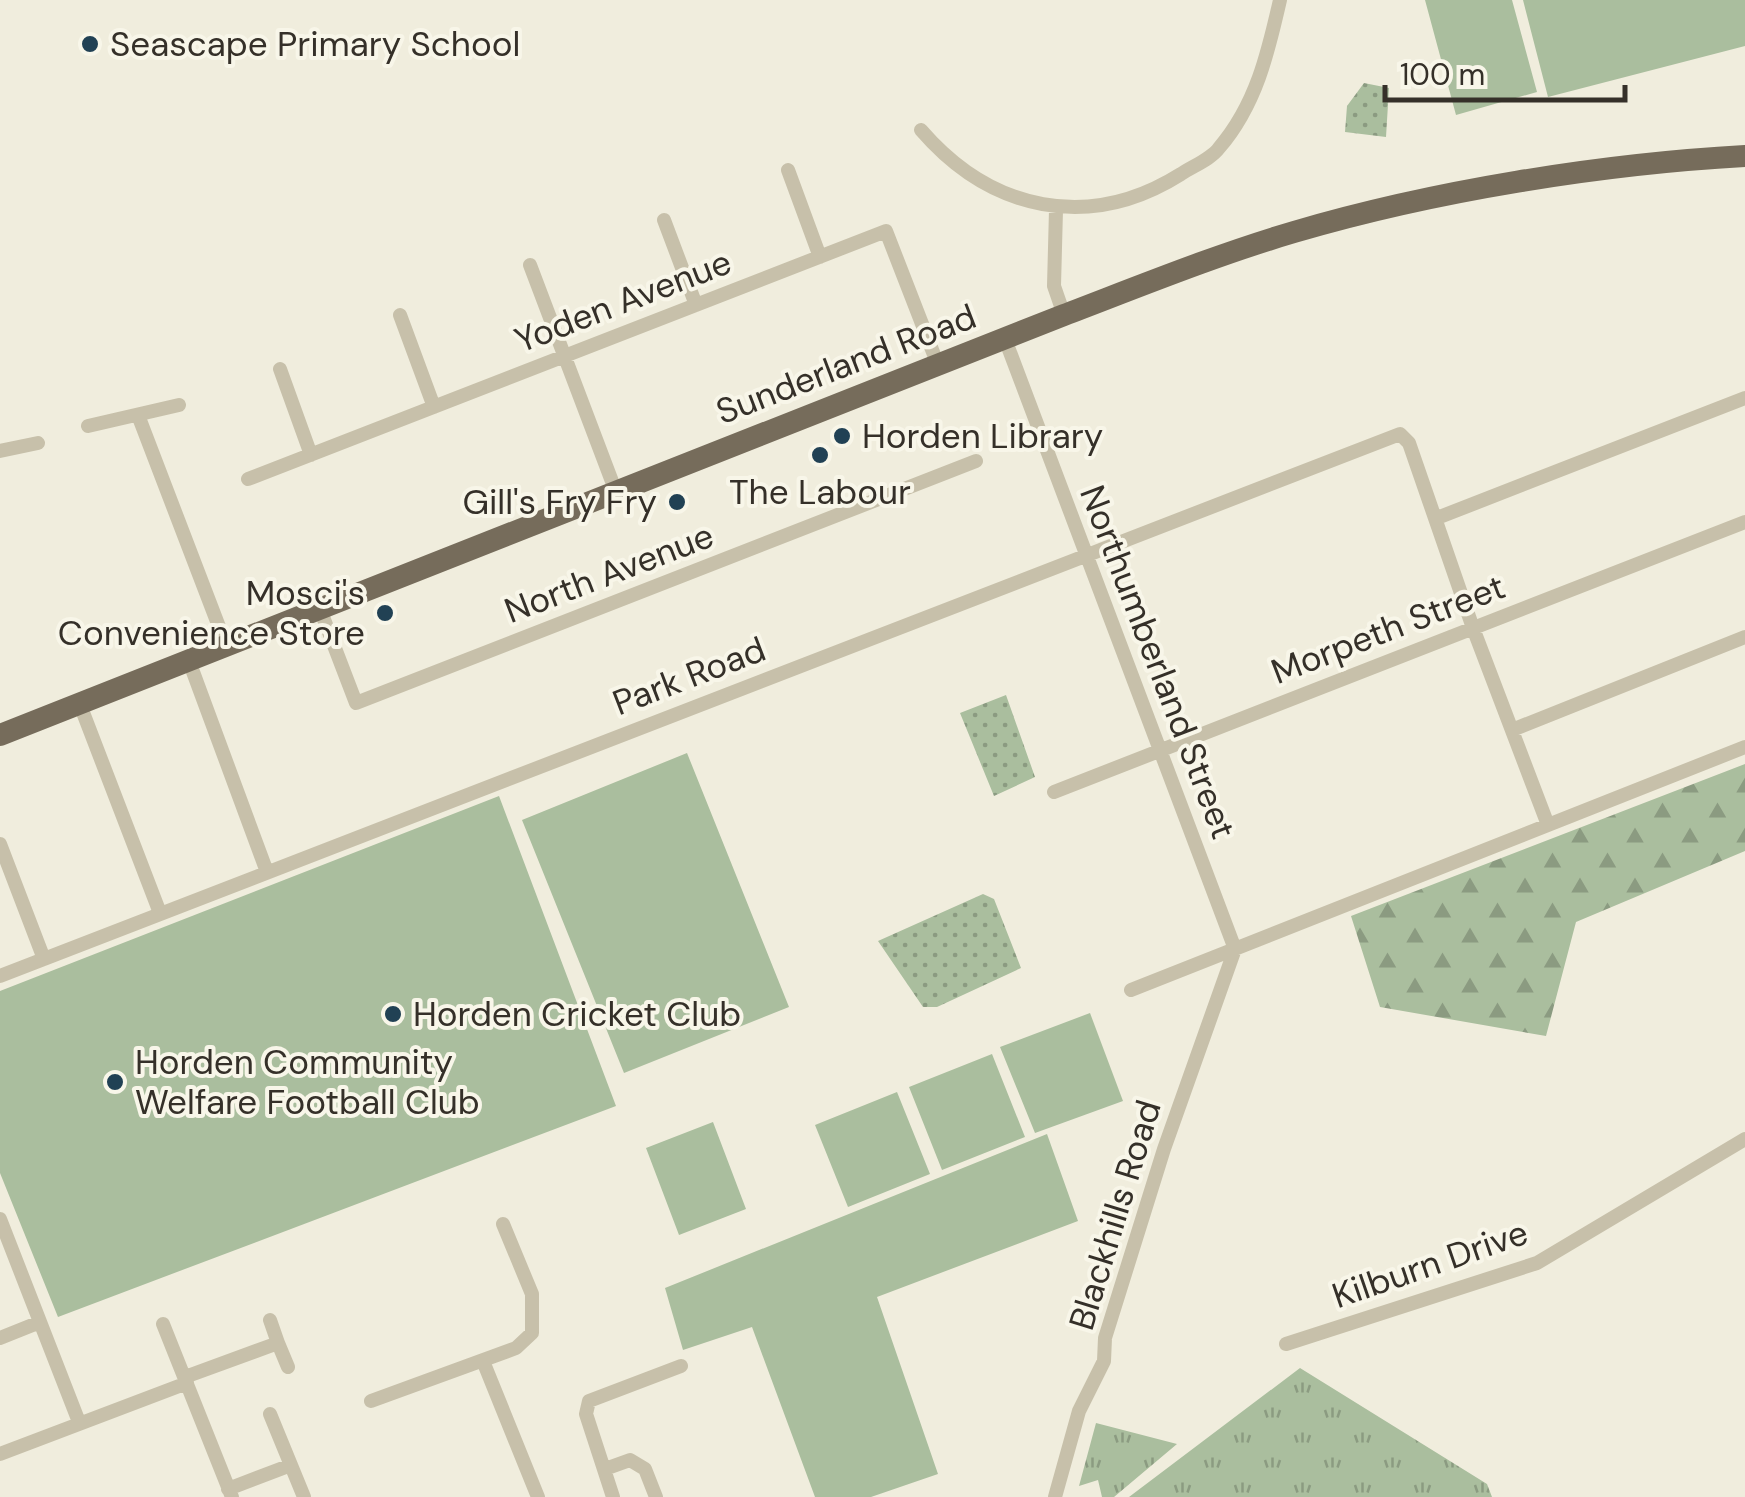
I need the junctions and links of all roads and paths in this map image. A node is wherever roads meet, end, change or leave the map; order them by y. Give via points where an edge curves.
1 (1280, 0) edge
2 (920, 130) dead end
3 (1745, 156) edge
4 (788, 170) dead end
5 (1056, 210) junction
6 (664, 220) dead end
7 (820, 257) junction
8 (530, 265) dead end
9 (696, 305) junction
10 (1064, 314) junction
11 (400, 315) dead end
12 (1004, 340) junction
13 (563, 356) junction
14 (938, 365) junction
15 (280, 369) dead end
16 (1745, 398) edge
17 (179, 406) dead end
18 (434, 407) junction
19 (138, 414) junction
20 (88, 426) dead end
21 (38, 444) dead end
22 (0, 452) edge
23 (311, 454) junction
24 (976, 461) dead end
25 (248, 479) dead end
26 (616, 492) junction
27 (1438, 518) junction
28 (1745, 522) edge
29 (1086, 554) junction
30 (320, 610) junction
31 (1473, 628) junction
32 (1745, 638) edge
33 (226, 645) junction
34 (188, 661) junction
35 (79, 702) junction
36 (1512, 730) junction
37 (0, 735) edge
38 (1745, 747) edge
39 (1160, 751) junction
40 (1054, 792) dead end
41 (1548, 825) junction
42 (0, 844) edge
43 (267, 872) junction
44 (160, 914) junction
45 (1235, 949) junction
46 (44, 958) junction
47 (0, 976) edge
48 (1132, 990) dead end
49 (1745, 1139) edge
50 (0, 1219) edge
51 (503, 1224) dead end
52 (270, 1320) dead end
53 (40, 1322) junction
54 (163, 1324) dead end
55 (0, 1338) edge
56 (278, 1343) junction
57 (1286, 1344) dead end
58 (483, 1361) junction
59 (681, 1366) dead end
60 (288, 1367) dead end
61 (186, 1380) junction
62 (371, 1402) dead end
63 (270, 1414) dead end
64 (79, 1422) junction
65 (0, 1454) edge
66 (291, 1465) junction
67 (605, 1468) junction
68 (230, 1493) edge
69 (304, 1497) edge
70 (538, 1497) edge
71 (614, 1497) edge
72 (656, 1497) edge
73 (1055, 1497) edge

1 - 5 street via 1262,78 1218,150 1145,197
2 - 5 street via 948,162
3 - 10 main road, Sunderland Road via 1609,168 1296,231
4 - 7 street
5 - 10 street via 1054,286
6 - 9 street
7 - 9 street, Yoden Avenue
7 - 14 street, Yoden Avenue via 886,231
8 - 13 street
9 - 13 street, Yoden Avenue
10 - 12 main road, Sunderland Road
11 - 18 street
12 - 14 main road, Sunderland Road
12 - 29 street, Northumberland Street
13 - 18 street, Yoden Avenue
13 - 26 street
14 - 26 main road, Sunderland Road
15 - 23 street
16 - 27 street
17 - 19 street
18 - 23 street, Yoden Avenue
19 - 20 street
19 - 33 street
21 - 22 street
23 - 25 street, Yoden Avenue
24 - 30 street, North Avenue via 356,703
26 - 30 main road, Sunderland Road
27 - 29 street, Park Road via 1410,443 1400,434
27 - 31 street
28 - 31 street, Morpeth Street
29 - 39 street, Northumberland Street
29 - 43 street, Park Road
30 - 33 main road, Sunderland Road
31 - 36 street
31 - 39 street, Morpeth Street
32 - 36 street
33 - 34 main road, Sunderland Road
34 - 35 main road, Sunderland Road
34 - 43 street
35 - 37 main road, Sunderland Road
35 - 44 street
36 - 41 street
38 - 41 street
39 - 40 street, Morpeth Street
39 - 45 street, Northumberland Street
41 - 45 street
42 - 46 street
43 - 44 street, Park Road
44 - 46 street, Park Road
45 - 48 street
45 - 73 street, Blackhills Road via 1164,1149 1105,1338 1104,1362 1079,1411
46 - 47 street, Park Road
49 - 57 street, Kilburn Drive via 1537,1263
50 - 53 street
51 - 58 street via 532,1294 532,1333 516,1348
52 - 56 street
53 - 55 street
53 - 64 street
54 - 61 street
56 - 60 street
56 - 61 street
58 - 62 street
58 - 70 street
59 - 67 street via 589,1401 586,1414
61 - 64 street
61 - 68 street
63 - 66 street
64 - 65 street
66 - 68 street
66 - 69 street
67 - 71 street
67 - 72 street via 630,1460 644,1468

